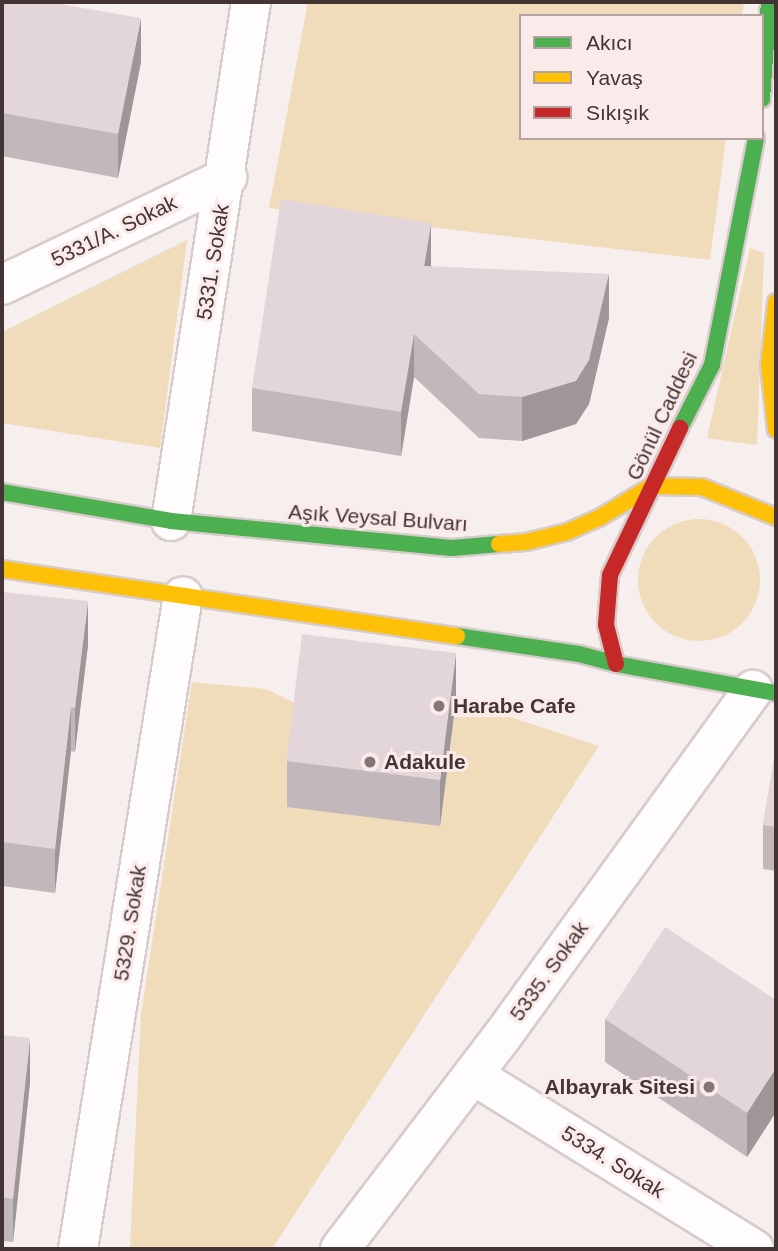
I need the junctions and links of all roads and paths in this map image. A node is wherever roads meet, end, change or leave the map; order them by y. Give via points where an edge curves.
1 (251, 2) edge
2 (769, 2) edge
3 (764, 71) edge
4 (757, 140) edge
5 (227, 177) junction
6 (2, 285) edge
7 (776, 302) edge
8 (776, 430) edge
9 (652, 486) junction
10 (2, 492) edge
11 (776, 517) edge
12 (171, 522) junction
13 (2, 569) edge
14 (183, 596) junction
15 (616, 664) junction
16 (766, 684) edge
17 (473, 1075) junction
18 (78, 1249) edge
19 (340, 1249) edge
20 (754, 1249) edge

1 - 5 street, 5331. Sokak
2 - 3 main road
4 - 9 main road, Gönül Caddesi via 712,365
5 - 6 street, 5331/A. Sokak
5 - 12 street, 5331. Sokak
7 - 8 main road via 769,366
9 - 11 main road via 702,486
9 - 12 main road, Aşık Veysal Bulvarı via 567,532 526,542 452,548
9 - 15 main road, Gönül Caddesi via 610,575 606,625
10 - 12 main road, Aşık Veysal Bulvarı
13 - 14 main road
14 - 15 main road via 579,654
14 - 18 street, 5329. Sokak
15 - 16 main road
16 - 17 street, 5335. Sokak
17 - 19 street, 5335. Sokak
17 - 20 street, 5334. Sokak

